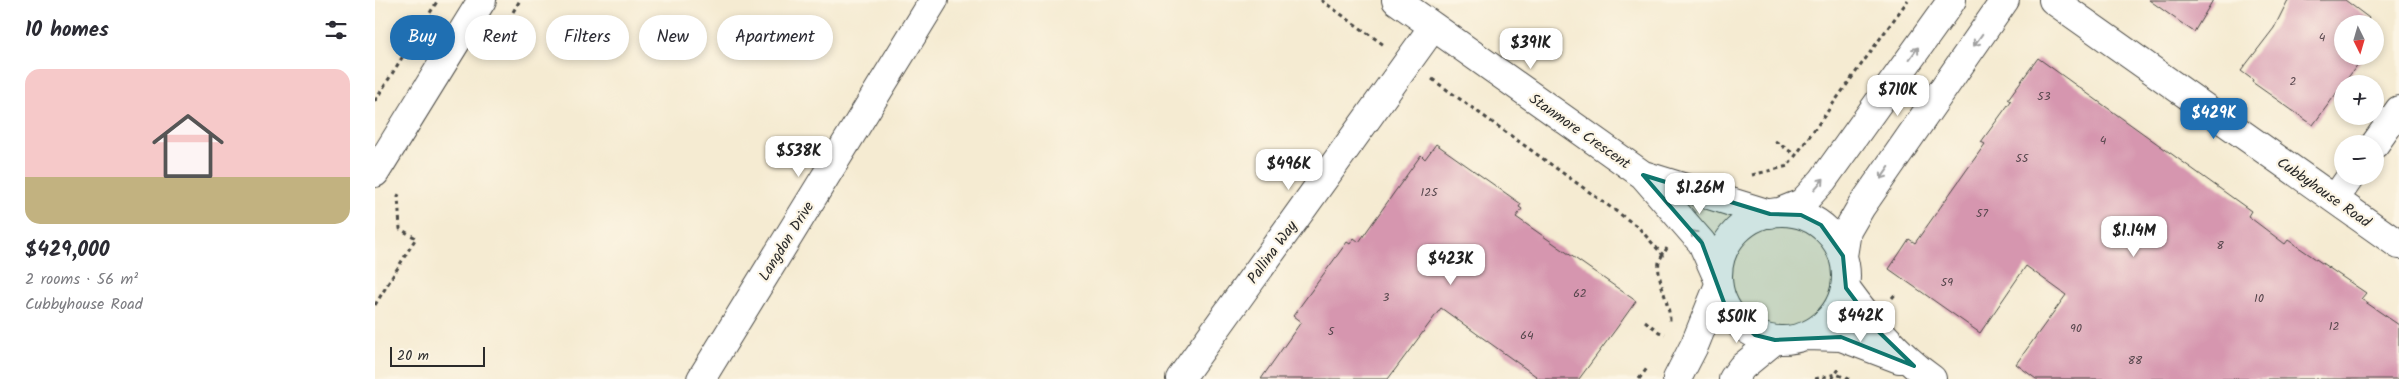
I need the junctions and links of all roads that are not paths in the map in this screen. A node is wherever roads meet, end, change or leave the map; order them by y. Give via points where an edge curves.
1 (482, 0) edge
2 (934, 0) edge
3 (1396, 0) edge
4 (1951, 0) edge
5 (2005, 0) edge
6 (2053, 0) edge
7 (1433, 27) junction
8 (2399, 110) edge
9 (2381, 135) edge
10 (375, 173) edge
11 (1643, 175) junction
12 (2345, 185) edge
13 (2335, 199) junction
14 (1775, 213) junction
15 (2399, 245) edge
16 (1843, 256) junction
17 (1718, 283) junction
18 (1846, 288) junction
19 (1807, 336) junction
20 (1775, 340) junction
21 (1923, 372) edge
22 (701, 379) edge
23 (1180, 379) edge
24 (1677, 379) edge
25 (1733, 379) edge

1 - 10 street
2 - 22 street, Langdon Drive
3 - 7 street, Stanmore Crescent
14 -> 4 street via 1801,203 1823,180
5 -> 16 street via 1861,207 1847,231
6 - 13 street, Cubbyhouse Road
7 - 11 street, Stanmore Crescent
7 - 23 street, Pallina Way
8 - 9 street
11 - 14 street, Stanmore Crescent
17 -> 11 street, Stanmore Crescent via 1702,244
12 - 13 street
13 - 15 street, Cubbyhouse Road
14 - 16 street via 1801,214 1821,225 1837,242
14 - 17 street via 1759,216 1740,227 1726,243 1718,264
16 - 18 street
17 - 20 street via 1726,308 1739,324 1755,335
17 - 24 street via 1695,344
18 - 19 street via 1832,317
18 - 21 street via 1879,332
19 - 20 street
19 - 21 street via 1841,337 1877,349
20 - 25 street via 1742,367

